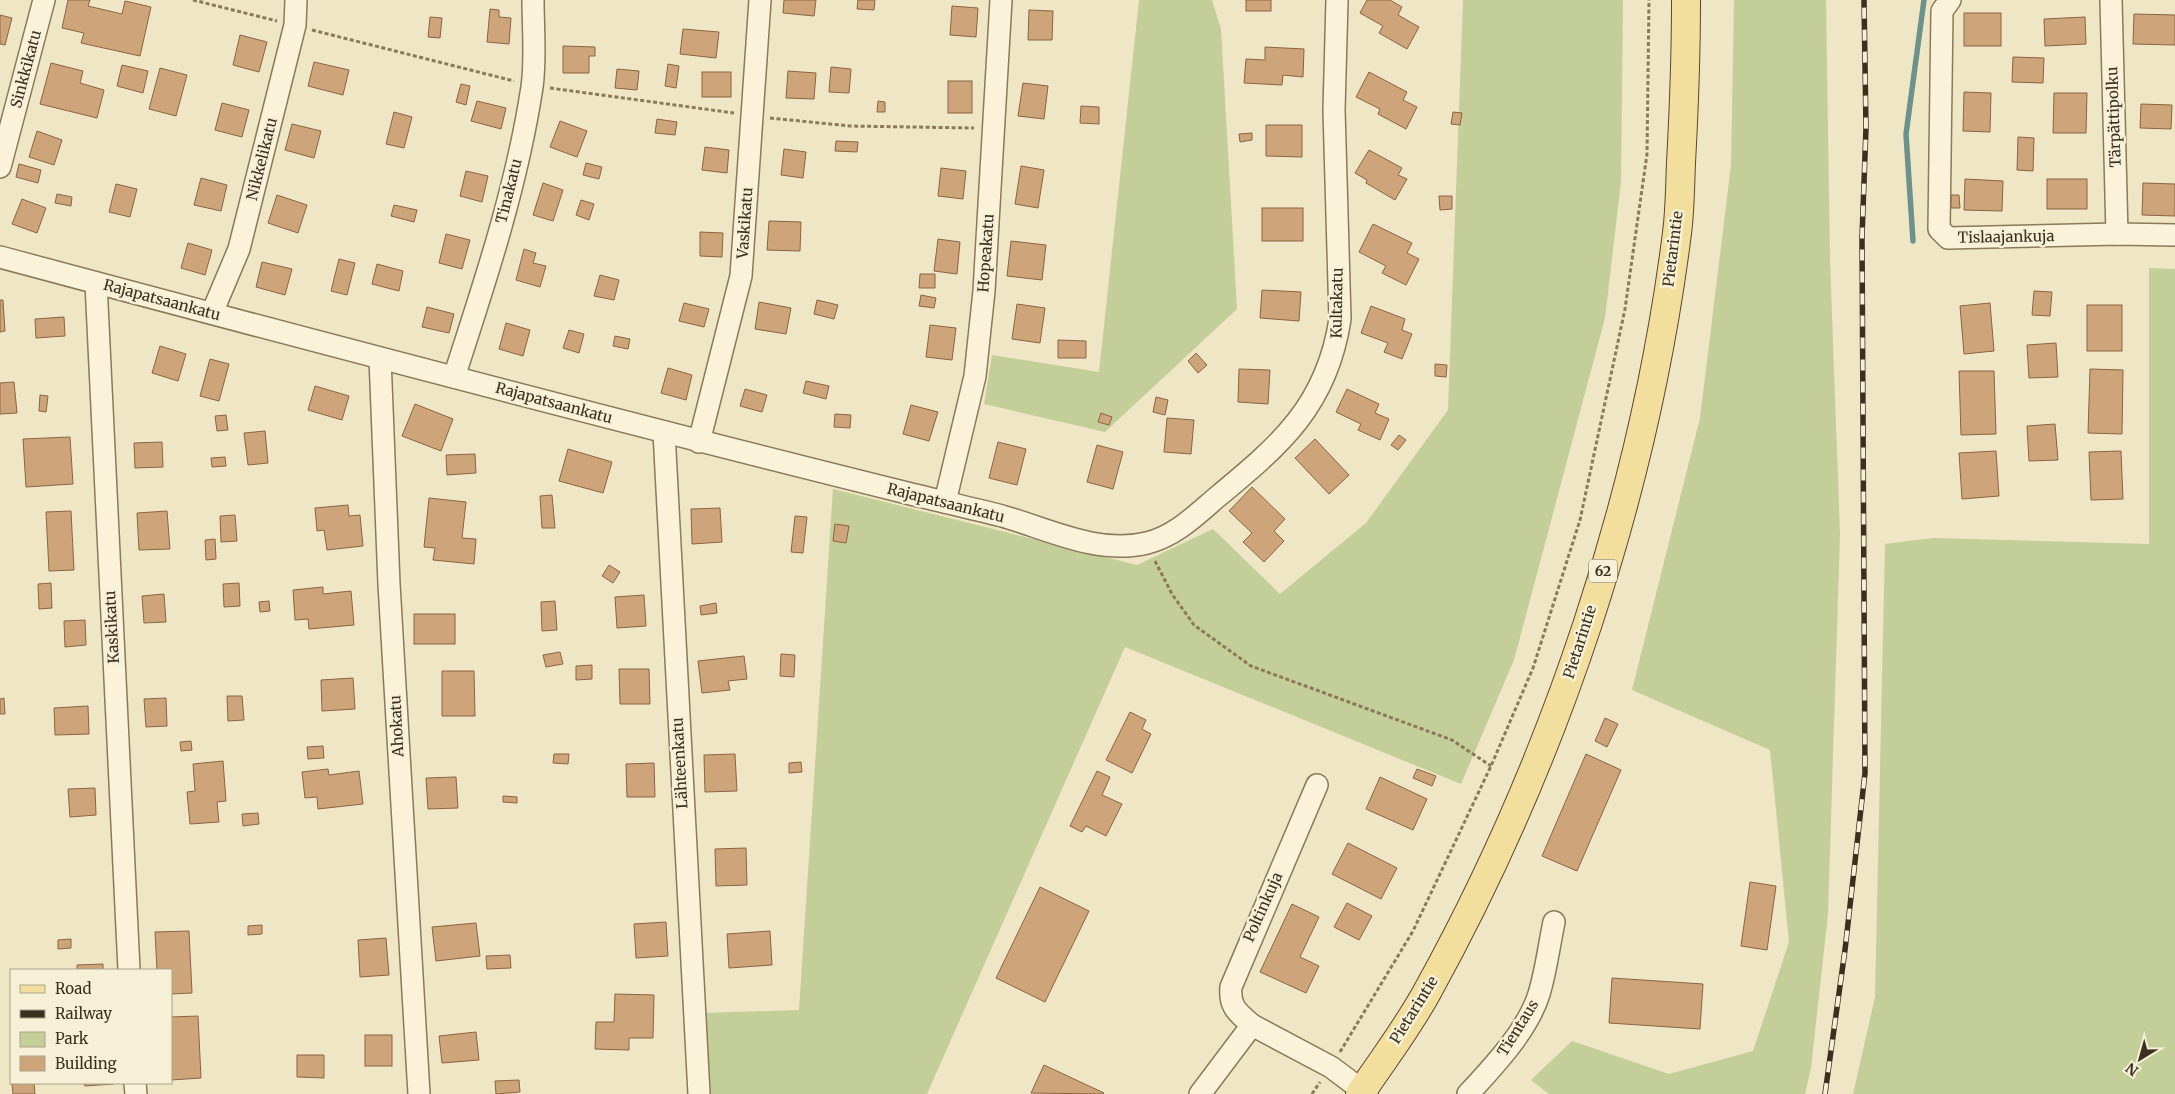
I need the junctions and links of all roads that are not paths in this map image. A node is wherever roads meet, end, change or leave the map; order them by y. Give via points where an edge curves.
1 (44, 0) edge
2 (296, 0) edge
3 (533, 0) edge
4 (760, 0) edge
5 (1001, 0) edge
6 (1337, 0) edge
7 (1686, 0) edge
8 (2111, 0) edge
9 (1946, 5) edge
10 (0, 167) edge
11 (2117, 234) junction
12 (2175, 235) edge
13 (0, 257) edge
14 (96, 283) junction
15 (212, 313) junction
16 (380, 358) junction
17 (454, 377) junction
18 (664, 432) junction
19 (700, 442) junction
20 (945, 502) junction
21 (1108, 546) joint
22 (1316, 785) dead end
23 (1554, 922) dead end
24 (129, 969) edge
25 (1252, 1025) junction
26 (1363, 1093) edge
27 (419, 1094) edge
28 (700, 1094) edge
29 (1200, 1094) edge
30 (1468, 1094) edge

1 - 10 street, Sinkkikatu
2 - 15 street, Nikkelikatu via 295,25 239,249
3 - 17 street, Tinakatu via 532,86 514,176 488,272
4 - 19 street, Vaskikatu via 741,276
5 - 20 street, Hopeakatu via 984,291 975,376
6 - 21 street, Kultakatu via 1334,110 1340,319 1330,365 1311,402 1289,433 1185,525 1146,544
7 - 26 main road, Pietarintie / 62 via 1686,73 1677,231 1651,396 1612,544 1556,716 1495,857 1426,994
8 - 11 street, Tärpättipolku
9 - 11 street, Tislaajankuja via 1939,229 1948,238
11 - 12 street, Tislaajankuja
13 - 14 street, Rajapatsaankatu
14 - 15 street, Rajapatsaankatu
14 - 24 street, Kaskikatu
15 - 16 street, Rajapatsaankatu
16 - 17 street, Rajapatsaankatu
16 - 27 street, Ahokatu via 390,594
17 - 18 street, Rajapatsaankatu
18 - 19 street, Rajapatsaankatu
18 - 28 street, Lähteenkatu
19 - 20 street, Rajapatsaankatu
20 - 21 street, Rajapatsaankatu
22 - 25 street, Poltinkuja via 1231,987 1230,1001
23 - 30 street, Tientaus via 1539,995 1528,1018 1495,1066
25 - 26 street, Poltinkuja via 1331,1067
25 - 29 street

